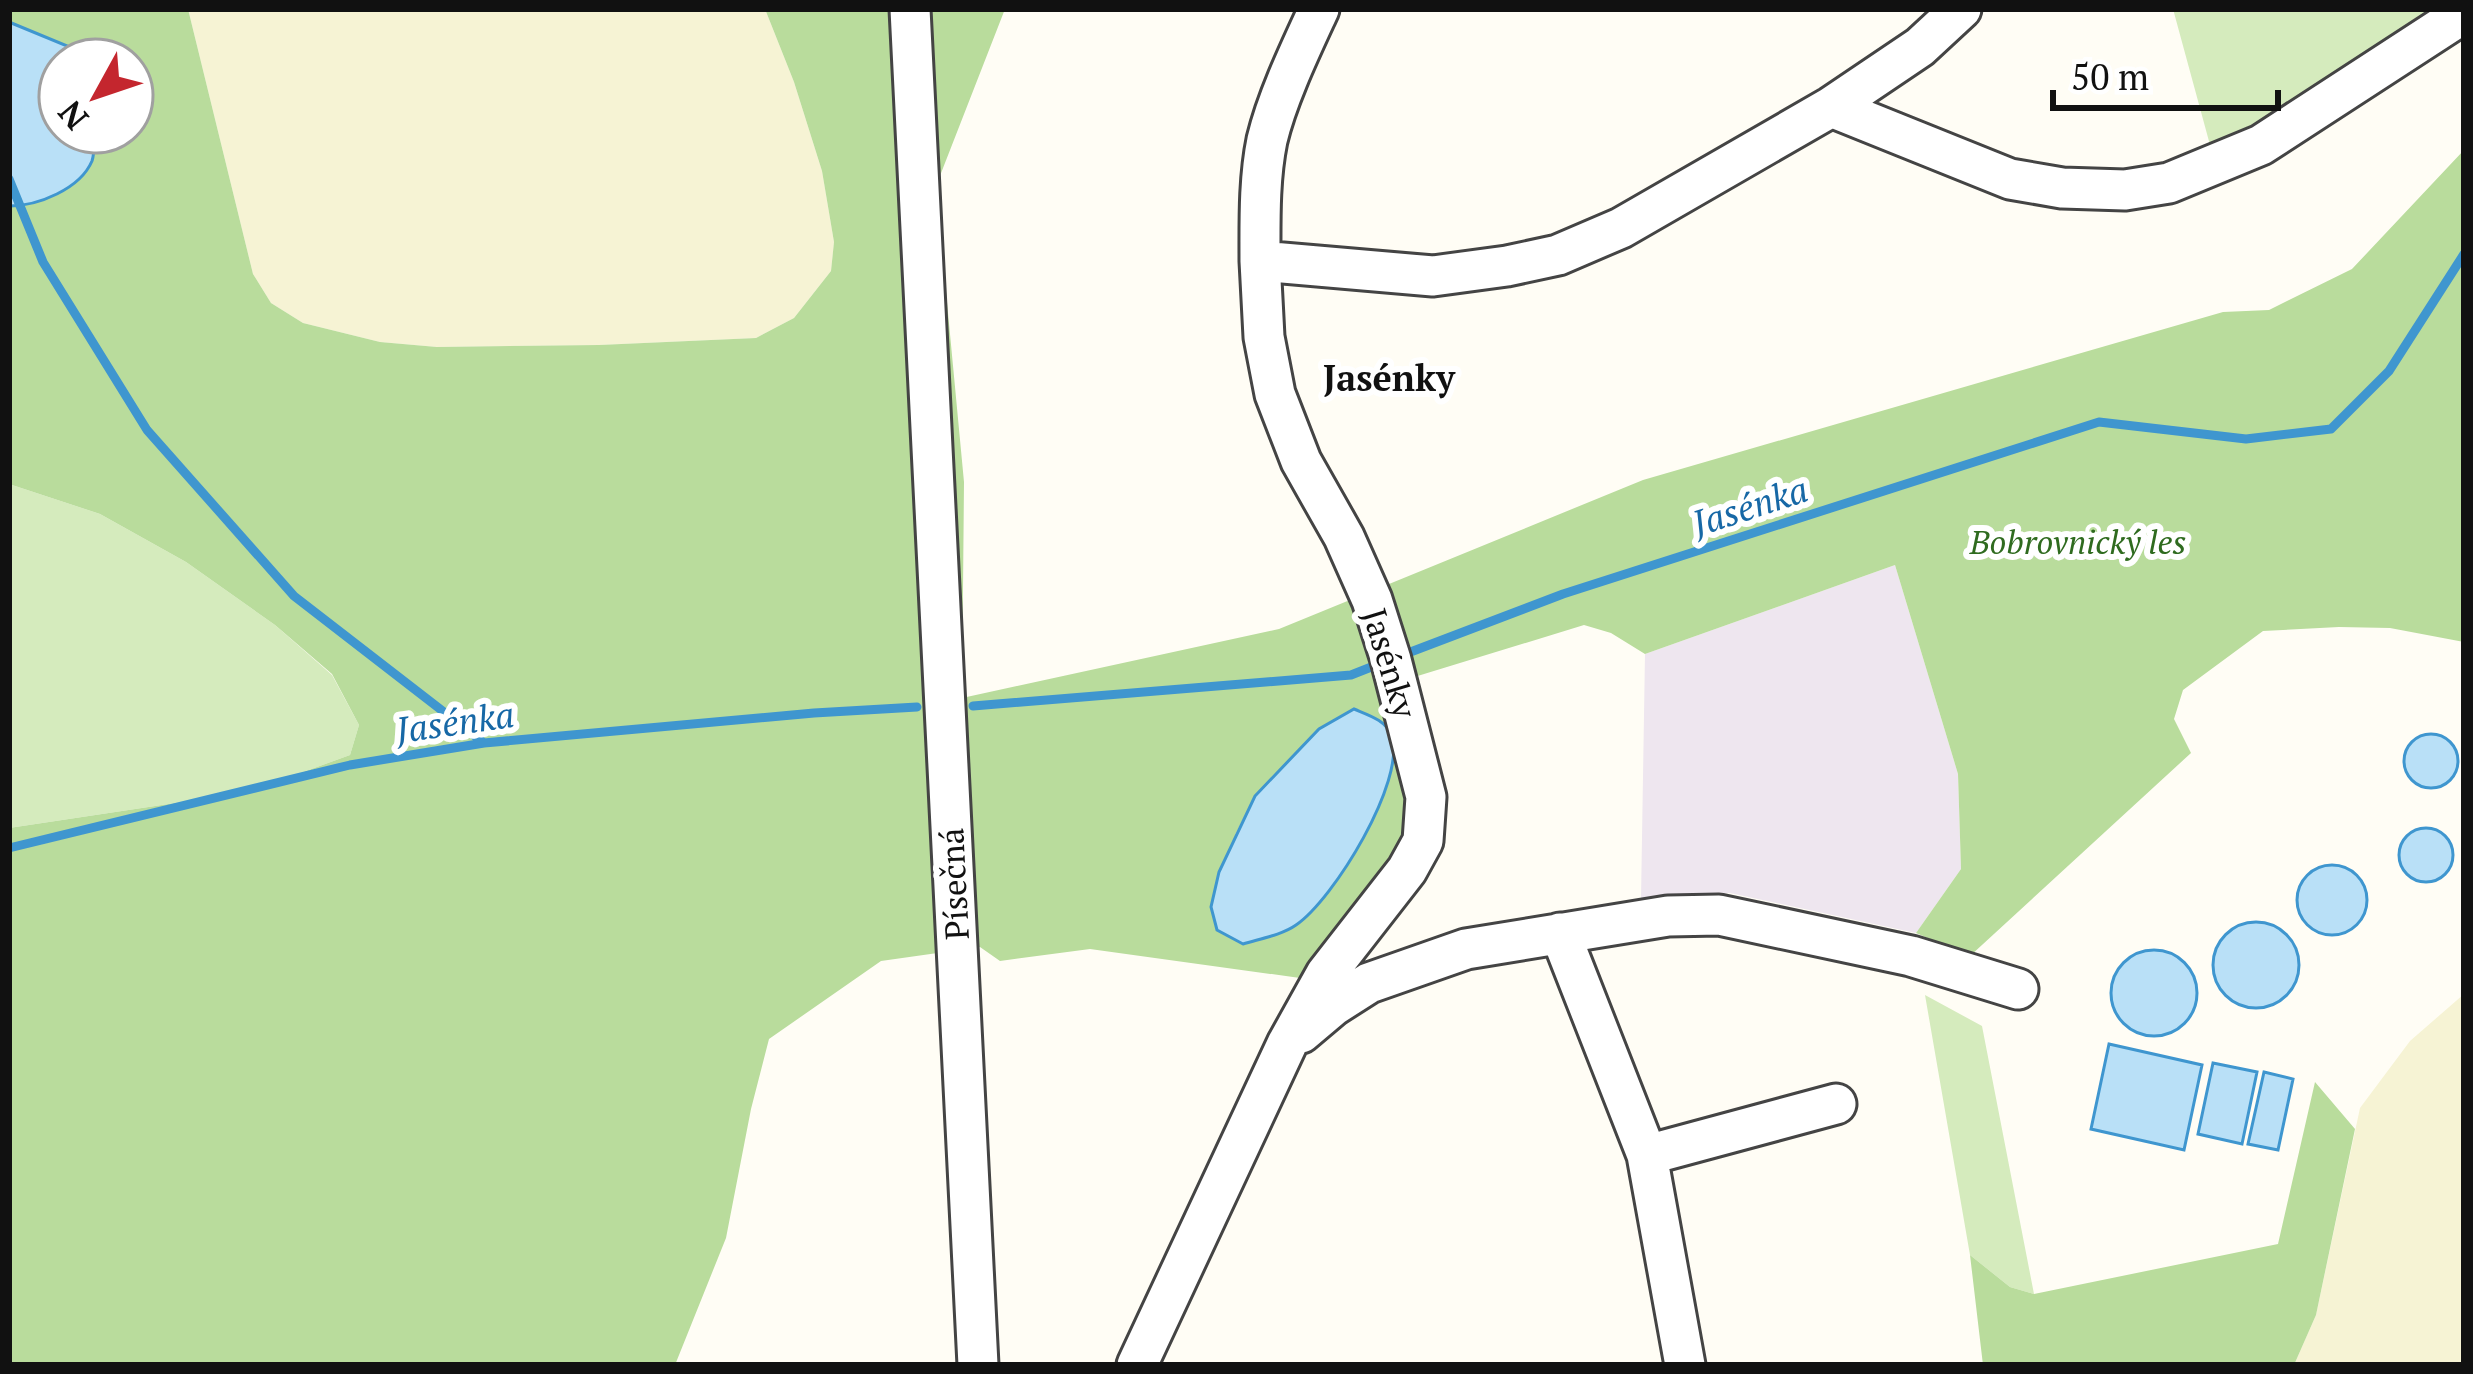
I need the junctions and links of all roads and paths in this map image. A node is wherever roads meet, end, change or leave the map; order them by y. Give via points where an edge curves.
1 (910, 9) edge
2 (1319, 9) edge
3 (1961, 9) edge
4 (2464, 14) edge
5 (1831, 107) junction
6 (1260, 261) junction
7 (1560, 933) junction
8 (2018, 988) dead end
9 (1288, 1044) junction
10 (1836, 1104) dead end
11 (1647, 1155) junction
12 (977, 1365) edge
13 (1137, 1365) edge
14 (1685, 1365) edge

1 - 12 street, Písečná
2 - 6 street, Jasénky via 1268,139
3 - 5 street
4 - 5 street via 2260,145 2169,183 2126,190 2010,179
5 - 6 street via 1621,229 1558,255 1433,276
6 - 9 street, Jasénky via 1275,394 1372,600 1426,797 1423,841 1408,870 1326,974
7 - 8 street, Jasénky via 1719,915
7 - 9 street, Jasénky via 1466,949 1370,983
7 - 11 street
9 - 13 street, Jasénky
10 - 11 street
11 - 14 street

